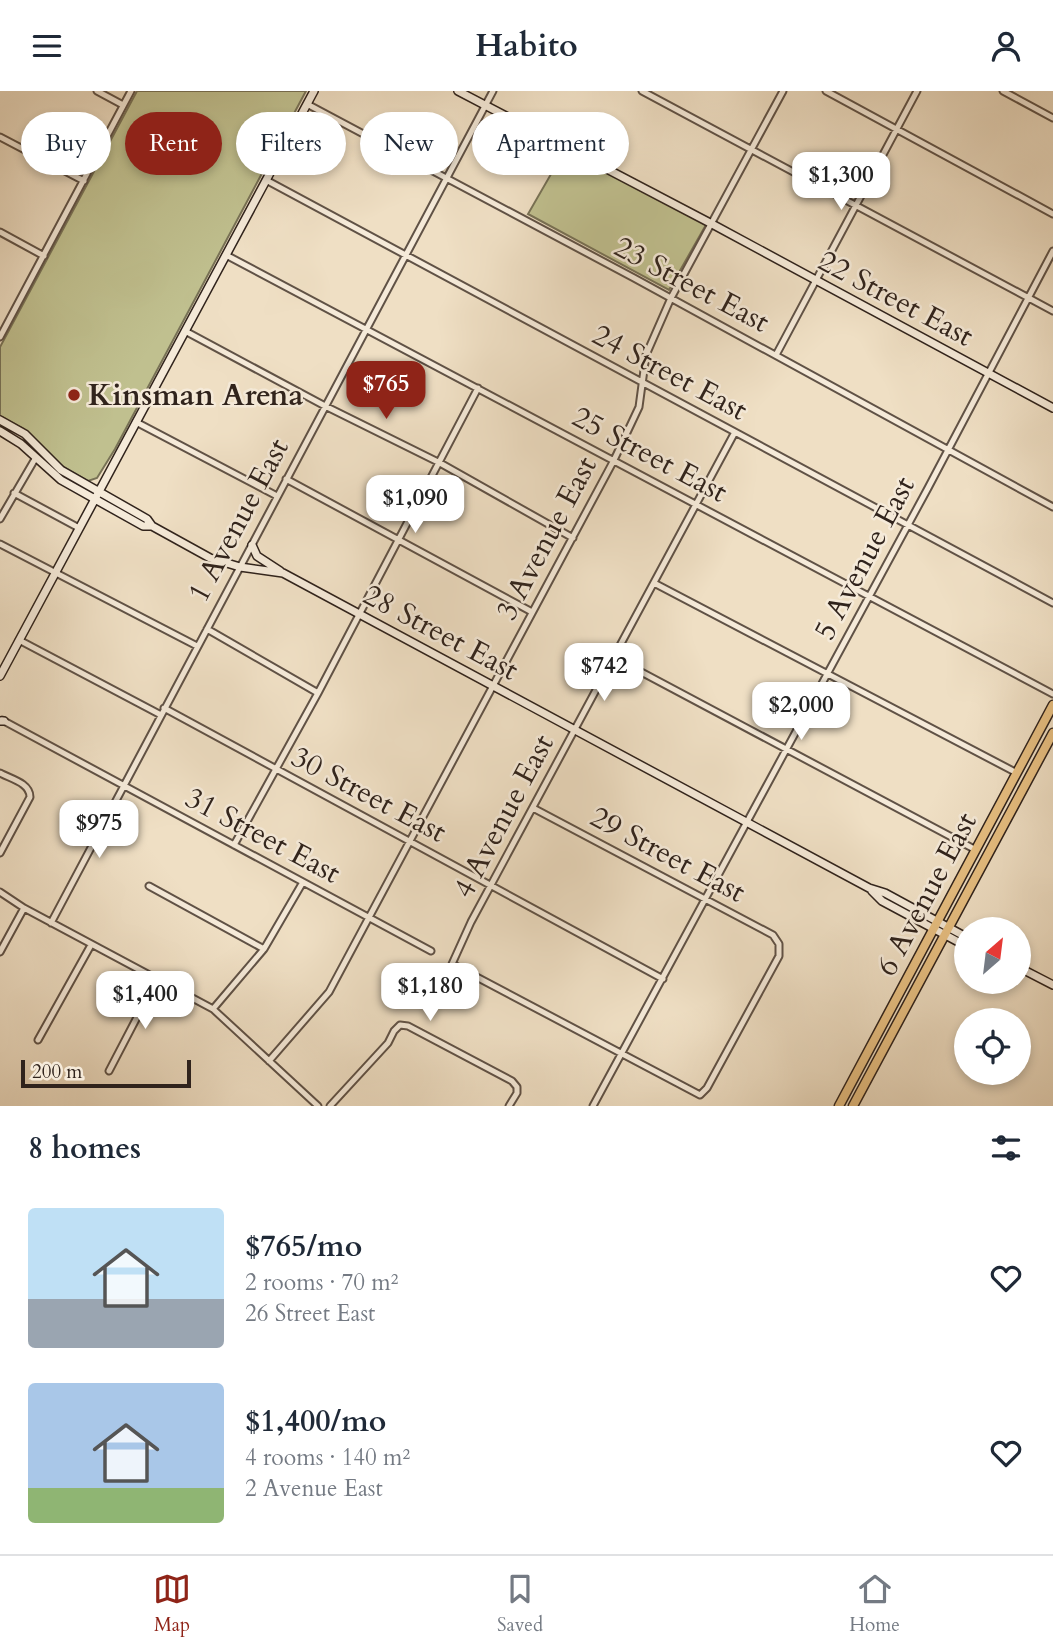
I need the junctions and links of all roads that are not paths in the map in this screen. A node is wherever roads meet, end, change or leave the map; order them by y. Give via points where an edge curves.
1 (97, 91) edge
2 (131, 91) edge
3 (314, 91) edge
4 (458, 91) edge
5 (493, 91) edge
6 (642, 91) edge
7 (783, 91) edge
8 (827, 91) edge
9 (916, 91) edge
10 (1003, 91) edge
11 (307, 104) junction
12 (123, 105) junction
13 (485, 106) junction
14 (1053, 118) edge
15 (897, 128) junction
16 (0, 137) edge
17 (751, 150) junction
18 (447, 179) junction
19 (267, 180) junction
20 (84, 181) junction
21 (855, 205) junction
22 (1053, 215) edge
23 (712, 224) junction
24 (0, 232) edge
25 (1053, 251) edge
26 (226, 255) junction
27 (407, 255) junction
28 (44, 256) junction
29 (815, 281) junction
30 (671, 298) junction
31 (1028, 298) junction
32 (1053, 311) edge
33 (366, 329) junction
34 (185, 331) junction
35 (1, 332) edge
36 (776, 355) junction
37 (988, 373) junction
38 (642, 382) junction
39 (478, 388) junction
40 (325, 405) junction
41 (1053, 408) edge
42 (0, 420) edge
43 (136, 422) junction
44 (0, 431) edge
45 (735, 432) junction
46 (948, 450) junction
47 (35, 459) junction
48 (614, 460) junction
49 (440, 463) junction
50 (286, 479) junction
51 (14, 493) junction
52 (97, 496) junction
53 (277, 496) junction
54 (696, 504) junction
55 (1053, 507) edge
56 (1, 519) edge
57 (907, 526) junction
58 (79, 529) junction
59 (573, 538) junction
60 (397, 541) junction
61 (0, 544) edge
62 (252, 545) junction
63 (240, 567) junction
64 (56, 572) junction
65 (283, 573) junction
66 (654, 583) junction
67 (868, 597) junction
68 (1053, 603) edge
69 (359, 613) junction
70 (532, 613) junction
71 (207, 629) junction
72 (19, 640) junction
73 (197, 646) junction
74 (613, 657) junction
75 (827, 675) junction
76 (0, 676) edge
77 (492, 686) junction
78 (318, 693) junction
79 (1053, 694) edge
80 (1053, 705) edge
81 (164, 708) junction
82 (161, 715) junction
83 (1, 720) edge
84 (575, 730) junction
85 (1053, 733) edge
86 (787, 749) junction
87 (276, 769) junction
88 (0, 773) edge
89 (1017, 773) junction
90 (123, 786) junction
91 (533, 808) junction
92 (747, 823) junction
93 (410, 842) junction
94 (234, 845) junction
95 (975, 850) junction
96 (0, 853) edge
97 (303, 882) junction
98 (149, 886) dead end
99 (491, 886) junction
100 (0, 893) edge
101 (706, 898) junction
102 (24, 908) junction
103 (369, 918) junction
104 (51, 923) junction
105 (934, 925) junction
106 (946, 931) junction
107 (954, 933) edge
108 (954, 937) edge
109 (91, 945) junction
110 (264, 949) junction
111 (430, 951) dead end
112 (0, 952) edge
113 (1031, 974) edge
114 (157, 979) junction
115 (663, 979) junction
116 (1053, 985) edge
117 (213, 1009) junction
118 (38, 1040) dead end
119 (622, 1053) junction
120 (269, 1061) junction
121 (109, 1071) dead end
122 (318, 1106) edge
123 (330, 1106) edge
124 (509, 1106) edge
125 (593, 1106) edge
126 (839, 1106) edge
127 (853, 1106) edge

1 - 12 street
2 - 12 street
3 - 11 street
4 - 13 street, 22 Street East
5 - 13 street, 1 Avenue East
6 - 17 street
7 - 17 street, 3 Avenue East
8 - 15 street
9 - 15 street
10 - 14 street
11 - 18 street, 23 Street East
11 - 19 street
12 - 20 street
13 - 18 street, 1 Avenue East
13 - 23 street, 22 Street East
15 - 21 street
15 - 22 street
16 - 20 street
17 - 21 street
17 - 23 street, 3 Avenue East
18 - 27 street, 1 Avenue East
18 - 30 street, 23 Street East
19 - 26 street
19 - 27 street, 24 Street East
20 - 28 street
21 - 29 street
21 - 31 street
23 - 29 street, 22 Street East
23 - 30 street, 3 Avenue East
24 - 28 street
25 - 31 street, 5 Avenue East
26 - 33 street, 25 Street East
26 - 34 street
27 - 33 street, 1 Avenue East
27 - 38 street, 24 Street East
28 - 35 street
29 - 36 street
29 - 37 street, 22 Street East
30 - 36 street, 23 Street East
30 - 38 street, 3 Avenue East via 646,355
31 - 32 street
31 - 37 street, 5 Avenue East
33 - 39 street, 25 Street East
33 - 40 street, 1 Avenue East
34 - 40 street
34 - 43 street
36 - 46 street, 23 Street East
37 - 41 street, 22 Street East
37 - 46 street, 5 Avenue East
38 - 45 street, 24 Street East
38 - 48 street, 3 Avenue East via 639,407
39 - 48 street, 25 Street East
39 - 49 street
40 - 49 street
40 - 50 street, 1 Avenue East
42 - 52 street via 25,434 61,470
43 - 52 street
43 - 53 street
44 - 47 street
45 - 54 street, 4 Avenue East
45 - 57 street, 24 Street East
46 - 55 street, 23 Street East
46 - 57 street, 5 Avenue East
47 - 51 street
47 - 52 street via 61,480
48 - 54 street, 25 Street East
48 - 59 street, 3 Avenue East
49 - 59 street
49 - 60 street
50 - 53 street, 1 Avenue East
50 - 60 street
51 - 56 street
51 - 58 street
52 - 58 street
52 - 63 street, 28 Street East via 147,519 211,558
53 - 62 street, 1 Avenue East
54 - 66 street, 4 Avenue East
54 - 67 street, 25 Street East
57 - 67 street, 5 Avenue East
57 - 68 street, 24 Street East
58 - 64 street
59 - 70 street, 3 Avenue East
60 - 69 street
60 - 70 street
61 - 64 street
62 - 63 street, 1 Avenue East
62 - 65 street via 257,556
63 - 65 street, 28 Street East
63 - 71 street, 1 Avenue East
64 - 72 street
64 - 73 street
65 - 69 street, 28 Street East
66 - 74 street, 4 Avenue East
66 - 75 street
67 - 75 street, 5 Avenue East
67 - 79 street, 25 Street East
69 - 77 street, 28 Street East
69 - 78 street
70 - 77 street, 3 Avenue East
71 - 73 street, 1 Avenue East
71 - 78 street
72 - 76 street
72 - 82 street
73 - 81 street, 1 Avenue East
74 - 84 street, 4 Avenue East
74 - 86 street
75 - 86 street, 5 Avenue East
75 - 89 street
77 - 84 street, 28 Street East
77 - 93 street, 3 Avenue East
78 - 87 street
80 - 89 main road, 6 Avenue East
81 - 82 street, 1 Avenue East
81 - 87 street, 30 Street East
82 - 90 street, 1 Avenue East
83 - 90 street, 31 Street East
84 - 91 street, 4 Avenue East
84 - 92 street, 28 Street East
85 - 106 main road, 6 Avenue East
86 - 92 street, 5 Avenue East
86 - 95 street
87 - 93 street, 30 Street East
87 - 94 street
88 - 96 street via 26,787 30,797
89 - 95 main road, 6 Avenue East
90 - 94 street, 31 Street East
90 - 104 street, 1 Avenue East
91 - 99 street, 4 Avenue East
91 - 101 street, 29 Street East
92 - 101 street, 5 Avenue East
92 - 105 street, 28 Street East via 885,893
93 - 99 street, 30 Street East
93 - 103 street, 3 Avenue East
94 - 97 street, 31 Street East
95 - 105 main road, 6 Avenue East
97 - 103 street, 31 Street East
97 - 110 street
98 - 110 street
99 - 115 street, 30 Street East
99 - 119 street, 4 Avenue East via 452,964
100 - 102 street
101 - 115 street, 5 Avenue East
101 - 119 street, 29 Street East via 773,935 779,956 700,1095
102 - 104 street
102 - 112 street
103 - 111 street, 31 Street East
103 - 120 street, 3 Avenue East via 324,1001
104 - 109 street
105 - 106 street, 28 Street East
105 - 126 main road, 6 Avenue East
106 - 107 street, 28 Street East
106 - 108 street, 28 Street East
106 - 127 main road, 6 Avenue East
109 - 114 street
109 - 118 street
110 - 117 street
113 - 116 street
114 - 117 street
114 - 121 street
115 - 119 street, 5 Avenue East
117 - 120 street
119 - 125 street, 5 Avenue East
120 - 122 street
123 - 124 street via 400,1025 512,1081 517,1093

